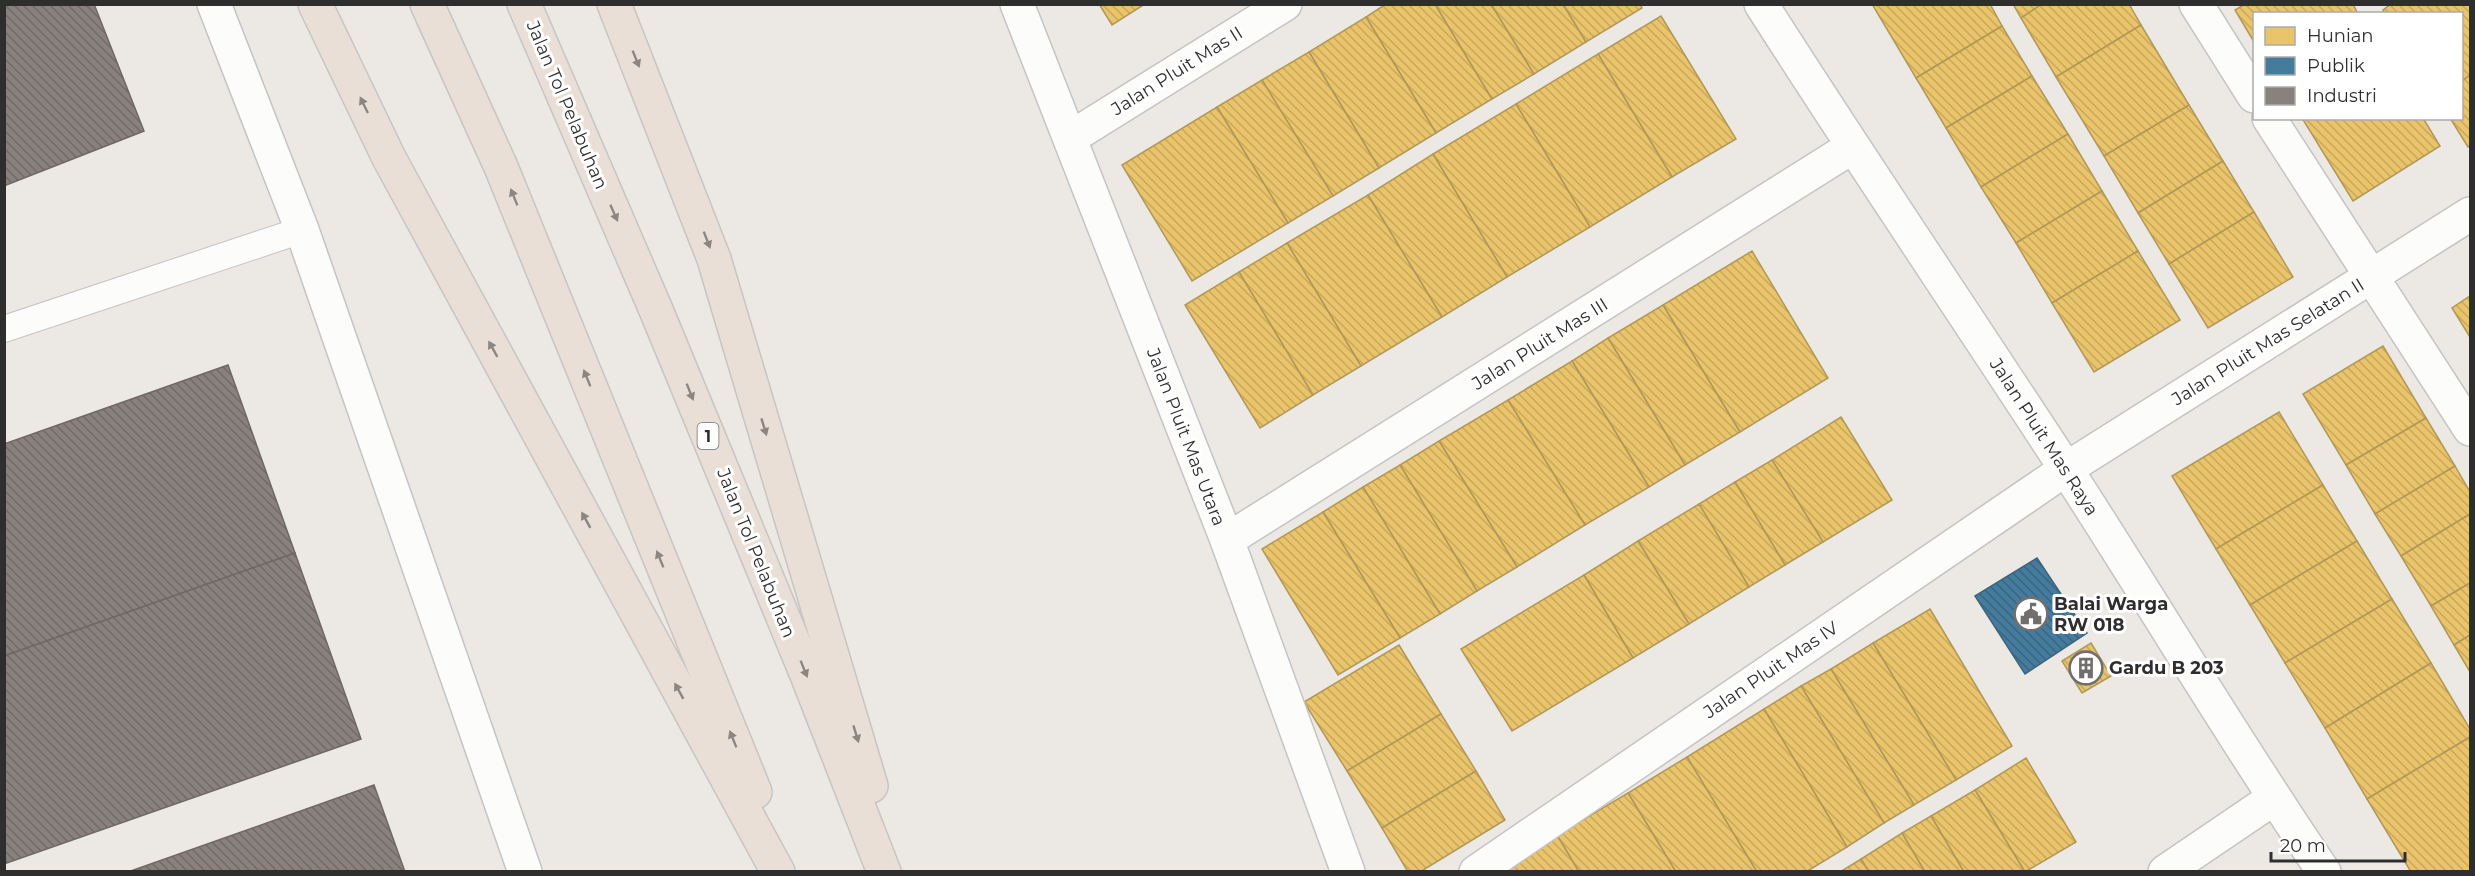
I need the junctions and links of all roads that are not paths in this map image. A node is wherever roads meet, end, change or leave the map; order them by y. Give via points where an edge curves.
1 (214, 4) edge
2 (315, 4) edge
3 (427, 4) edge
4 (524, 4) edge
5 (614, 4) edge
6 (1017, 4) edge
7 (1285, 4) edge
8 (1761, 4) edge
9 (2196, 4) edge
10 (2253, 94) edge
11 (2270, 120) edge
12 (1070, 138) junction
13 (1852, 147) junction
14 (2470, 214) edge
15 (302, 231) junction
16 (2372, 276) junction
17 (4, 329) edge
18 (2470, 429) edge
19 (2066, 469) junction
20 (1227, 540) junction
21 (2274, 798) junction
22 (525, 872) edge
23 (778, 872) edge
24 (787, 872) edge
25 (884, 872) edge
26 (897, 872) edge
27 (1348, 872) edge
28 (1476, 872) edge
29 (2165, 872) edge
30 (2324, 872) edge

1 - 15 street
23 -> 2 highway via 389,158
24 -> 3 highway via 501,167
4 -> 25 highway, Jalan Tol Pelabuhan / 1 via 656,310
5 -> 26 highway via 714,259
6 - 12 street, Jalan Pluit Mas Utara
7 - 12 street, Jalan Pluit Mas II
8 - 13 street, Jalan Pluit Mas Raya
9 - 10 street
11 - 16 street
12 - 20 street, Jalan Pluit Mas Utara
13 - 19 street, Jalan Pluit Mas Raya
13 - 20 street, Jalan Pluit Mas III
14 - 16 street, Jalan Pluit Mas Selatan II
15 - 17 lane
15 - 22 street
16 - 18 street
16 - 19 street, Jalan Pluit Mas Selatan II
19 - 21 street, Jalan Pluit Mas Raya
19 - 28 street, Jalan Pluit Mas IV
20 - 27 street, Jalan Pluit Mas Utara
21 - 29 street
21 - 30 street, Jalan Pluit Mas Raya

